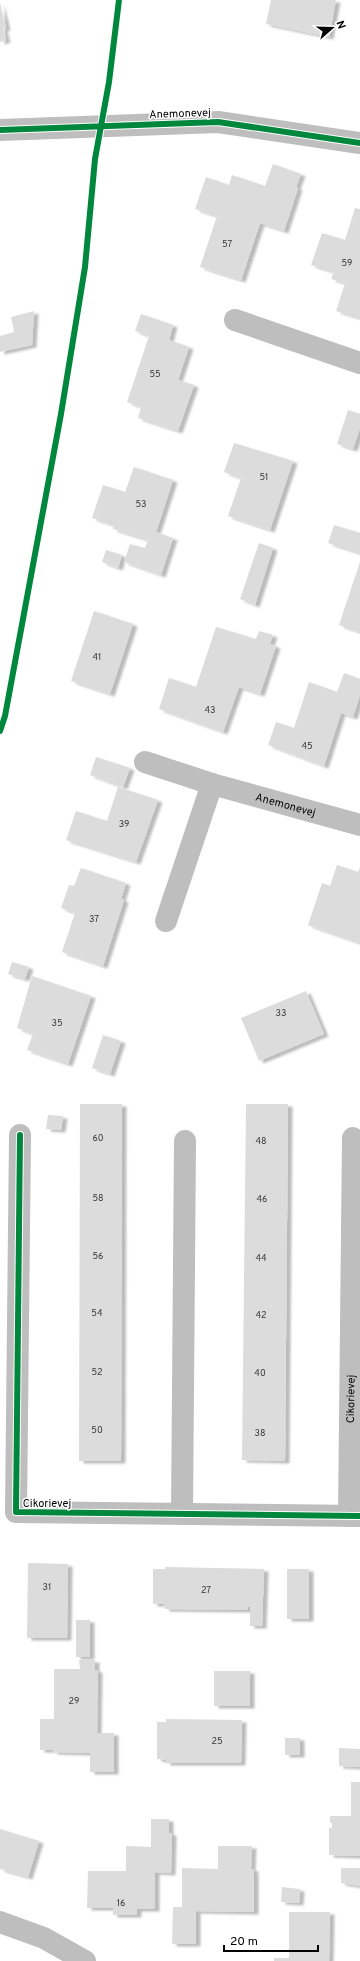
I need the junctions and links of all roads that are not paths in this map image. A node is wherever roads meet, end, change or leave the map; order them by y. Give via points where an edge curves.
1 (0, 130) edge
2 (360, 143) edge
3 (236, 320) dead end
4 (360, 363) edge
5 (145, 762) dead end
6 (212, 784) junction
7 (360, 825) edge
8 (166, 921) dead end
9 (20, 1134) dead end
10 (353, 1138) dead end
11 (185, 1141) dead end
12 (182, 1514) junction
13 (354, 1516) edge
14 (0, 1922) edge
15 (85, 1961) edge

1 - 2 street, Anemonevej via 218,122
3 - 4 street
5 - 6 street, Anemonevej
6 - 7 street, Anemonevej
6 - 8 street
9 - 12 street, Cikorievej via 16,1512
10 - 13 street, Cikorievej
11 - 12 street
12 - 13 street, Cikorievej
14 - 15 street via 44,1938

